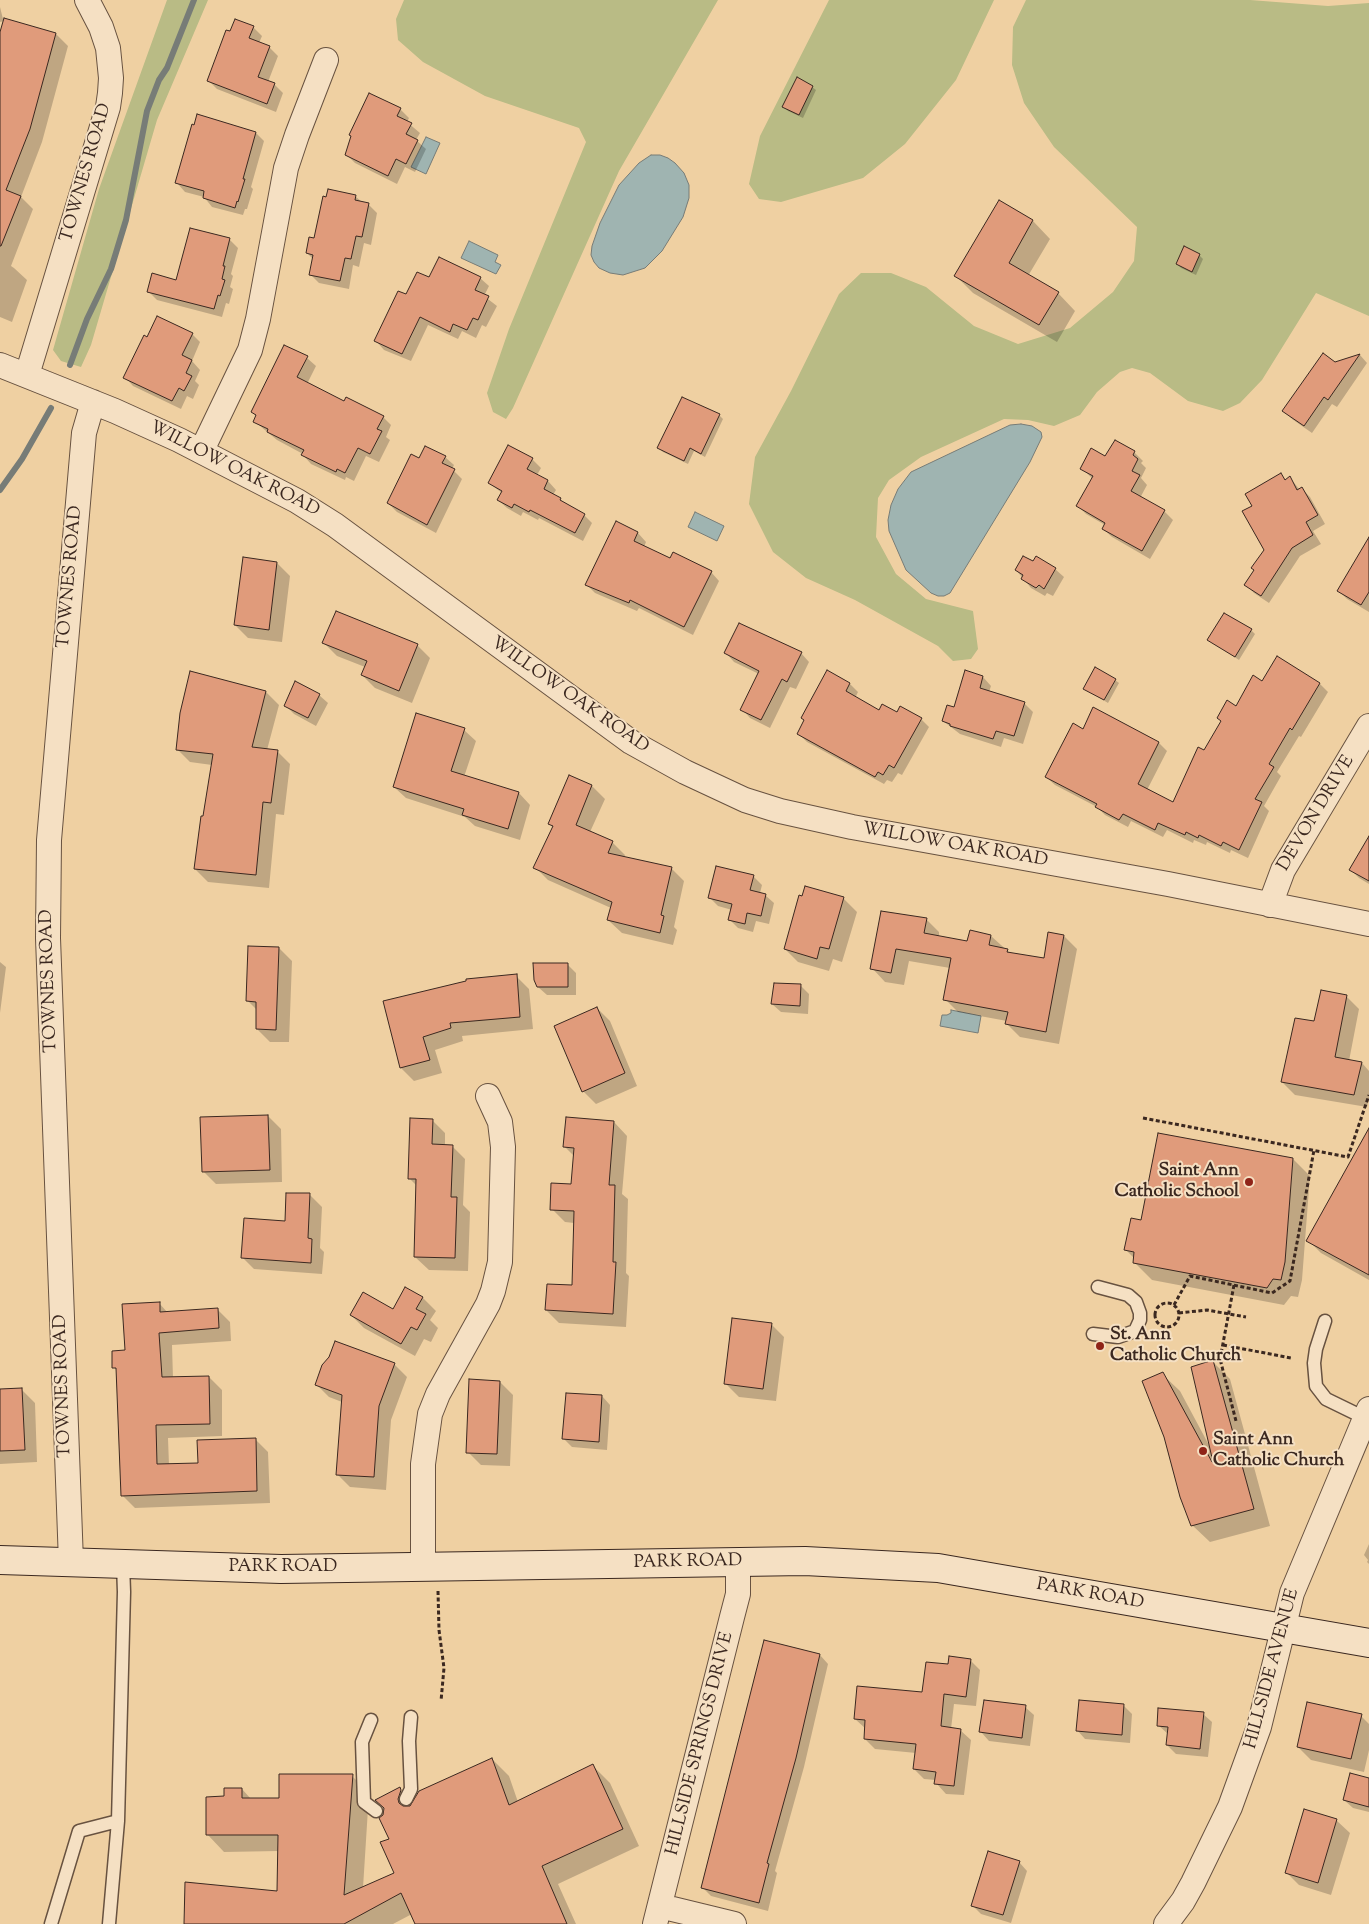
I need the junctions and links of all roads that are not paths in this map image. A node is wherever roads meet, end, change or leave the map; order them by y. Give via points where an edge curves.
1 (87, 0) edge
2 (326, 60) dead end
3 (0, 365) edge
4 (26, 375) junction
5 (93, 402) junction
6 (202, 450) junction
7 (1369, 726) edge
8 (1270, 905) junction
9 (1369, 924) edge
10 (488, 1096) dead end
11 (1098, 1287) dead end
12 (1325, 1320) dead end
13 (1093, 1334) dead end
14 (1367, 1414) edge
15 (0, 1560) edge
16 (71, 1562) junction
17 (738, 1562) junction
18 (123, 1564) junction
19 (423, 1567) junction
20 (1282, 1629) junction
21 (1369, 1643) edge
22 (412, 1718) dead end
23 (371, 1720) dead end
24 (406, 1799) dead end
25 (376, 1811) dead end
26 (118, 1821) junction
27 (658, 1915) edge
28 (51, 1924) edge
29 (109, 1924) edge
30 (734, 1924) edge
31 (1166, 1924) edge

1 - 4 street, TOWNES ROAD via 108,48 111,78 108,107
2 - 6 street via 286,168 250,350
3 - 4 street, WILLOW OAK ROAD
4 - 5 street, WILLOW OAK ROAD
5 - 6 street, WILLOW OAK ROAD
5 - 16 street, TOWNES ROAD via 84,433 49,849 48,938
6 - 8 street, WILLOW OAK ROAD via 325,518 631,742 734,795 766,807 828,822
7 - 8 street, DEVON DRIVE via 1283,870
8 - 9 street, WILLOW OAK ROAD
10 - 19 street via 500,1122 503,1147 500,1262 488,1304 430,1414 423,1464
11 - 13 lane via 1128,1295 1136,1302 1140,1320 1135,1331 1118,1337
12 - 14 lane via 1314,1363 1316,1386 1326,1399
14 - 20 street, HILLSIDE AVENUE via 1292,1593
15 - 16 main road, PARK ROAD
16 - 18 main road, PARK ROAD
17 - 19 main road, PARK ROAD
17 - 20 main road, PARK ROAD via 805,1561 938,1568
17 - 27 street, HILLSIDE SPRINGS DRIVE via 738,1594
18 - 19 main road, PARK ROAD via 281,1569
18 - 26 lane
20 - 21 main road, PARK ROAD
20 - 31 street, HILLSIDE AVENUE via 1257,1734 1230,1807 1183,1902
22 - 24 lane via 409,1741 411,1788
23 - 25 lane via 362,1742 364,1802
26 - 28 lane via 79,1831
26 - 29 lane
27 - 30 street

